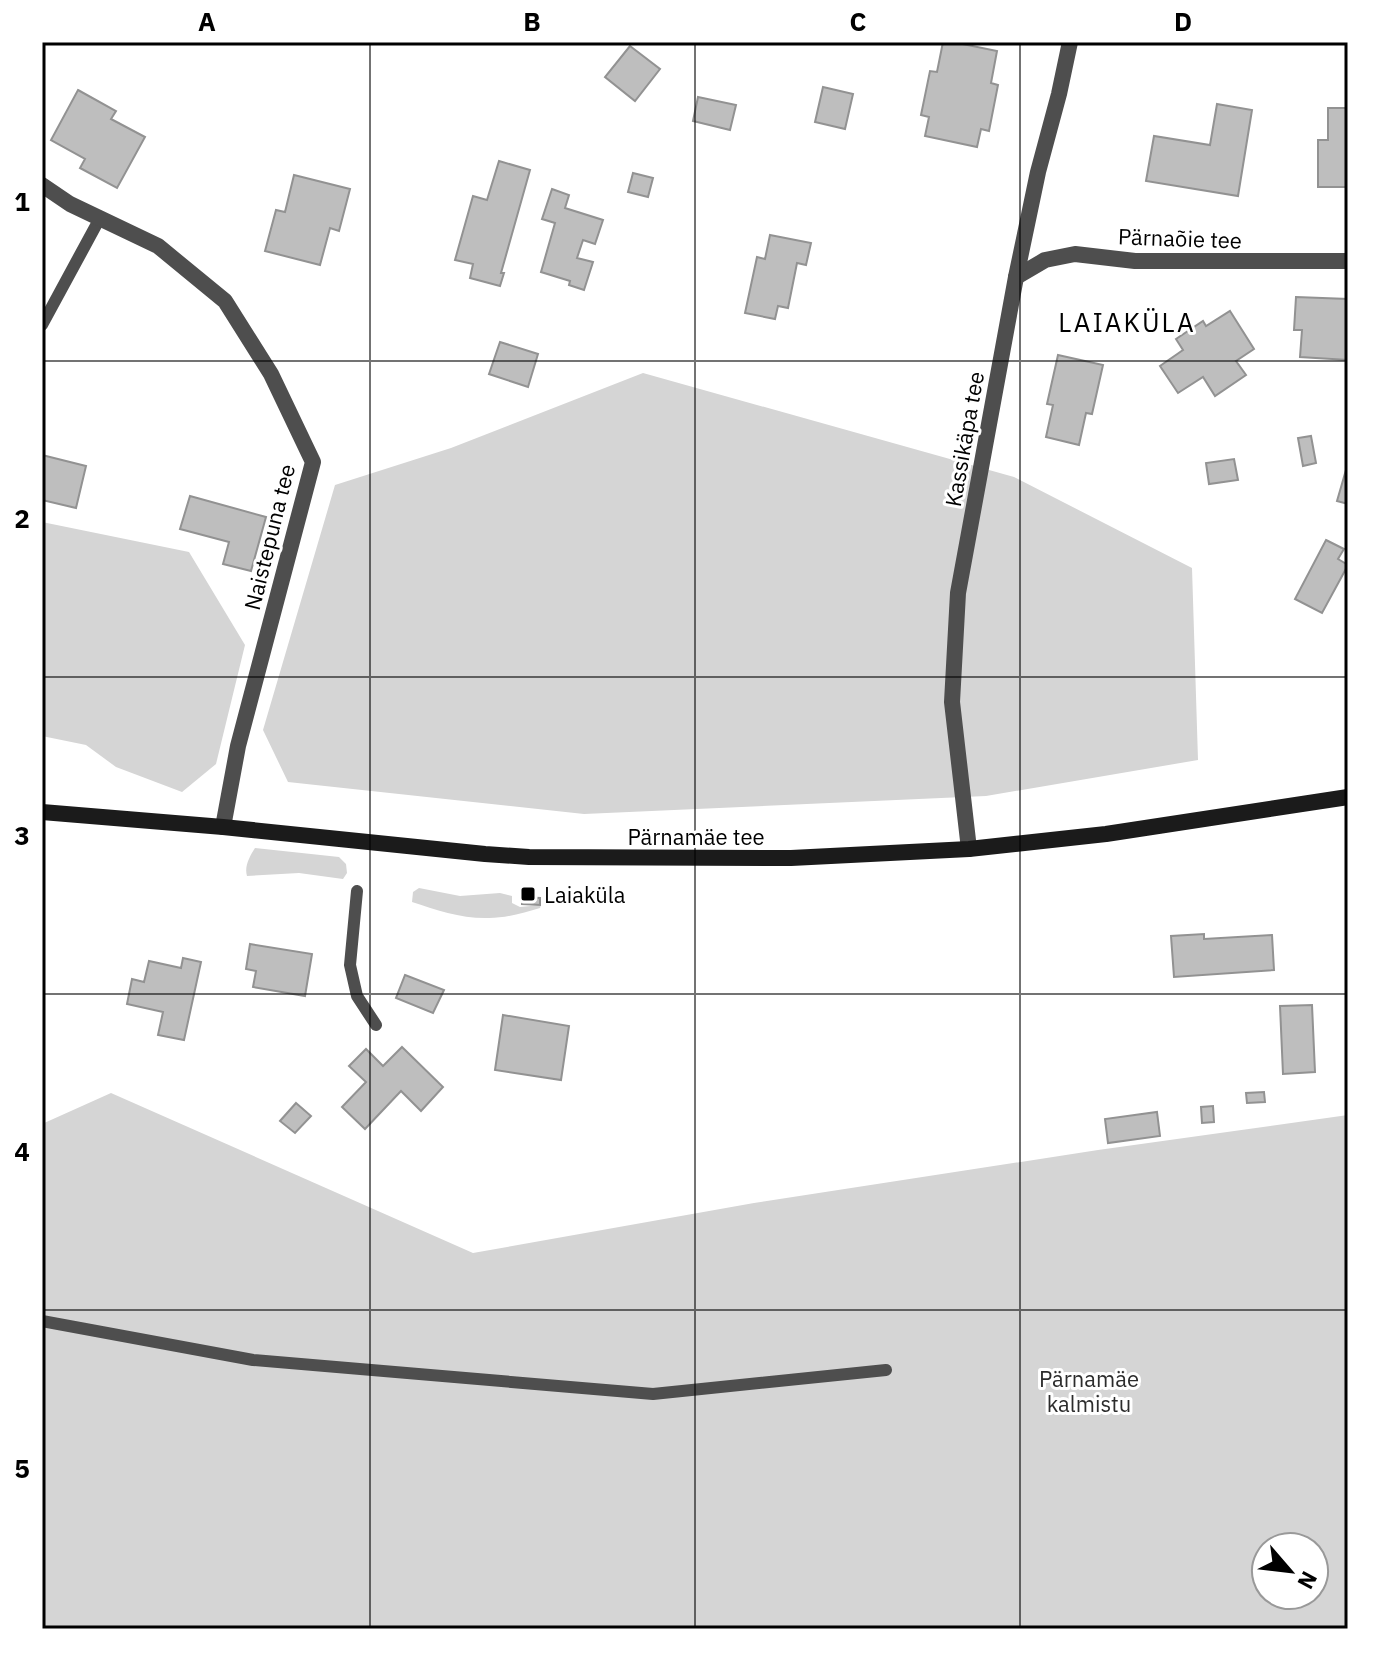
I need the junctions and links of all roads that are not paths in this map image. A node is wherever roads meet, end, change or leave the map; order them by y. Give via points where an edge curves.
1 (1070, 42) edge
2 (42, 185) edge
3 (100, 218) junction
4 (1348, 261) edge
5 (1016, 277) junction
6 (42, 325) edge
7 (1348, 797) edge
8 (42, 812) edge
9 (223, 827) junction
10 (969, 849) junction
11 (357, 891) dead end
12 (376, 1025) dead end
13 (42, 1321) edge
14 (886, 1370) dead end

1 - 5 street, Kassikäpa tee
2 - 3 street, Naistepuna tee
3 - 6 lane
3 - 9 street, Naistepuna tee via 158,246 225,301 271,374 313,462 238,746
4 - 5 street, Pärnaõie tee via 1135,261 1075,254 1045,260
5 - 10 street, Kassikäpa tee via 958,593 952,702
7 - 10 main road, Pärnamäe tee
8 - 9 main road, Pärnamäe tee
9 - 10 main road, Pärnamäe tee via 529,857 791,858
11 - 12 lane via 350,965 357,996
13 - 14 lane via 253,1360 653,1394

